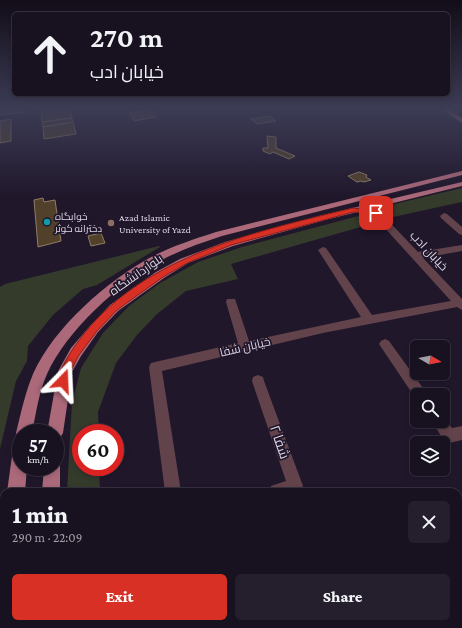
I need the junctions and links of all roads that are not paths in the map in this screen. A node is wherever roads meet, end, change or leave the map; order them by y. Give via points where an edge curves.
1 (462, 173) edge
2 (462, 184) edge
3 (385, 202) junction
4 (353, 210) junction
5 (376, 213) junction
6 (444, 216) dead end
7 (462, 232) edge
8 (323, 250) dead end
9 (460, 250) edge
10 (415, 256) junction
11 (231, 302) dead end
12 (460, 305) edge
13 (369, 320) junction
14 (385, 344) dead end
15 (246, 347) junction
16 (258, 381) dead end
17 (416, 388) edge
18 (26, 424) edge
19 (56, 424) edge
20 (444, 428) edge
21 (462, 433) edge
22 (18, 476) edge
23 (51, 476) edge
24 (16, 488) edge
25 (50, 488) edge
26 (172, 488) edge
27 (289, 488) edge

1 - 18 main road, بلواردانشگاه via 219,234 196,241 148,264 97,303 71,328 40,374
2 - 3 main road, بلواردانشگاه
3 - 4 main road, بلواردانشگاه
3 - 5 street via 379,205
4 - 5 street
4 - 19 main road, بلواردانشگاه via 205,252 160,275 114,308 80,346 65,371
5 - 10 street, خیابان ادب
6 - 7 street
8 - 13 street
9 - 10 street
10 - 12 street, خیابان ادب
11 - 15 street
12 - 13 street, خیابان شفا
13 - 15 street, خیابان شفا
14 - 17 street
15 - 26 street, خیابان شفا via 155,367
16 - 27 street, شفا ۲ via 295,486
20 - 21 street via 449,436
22 - 24 main road
23 - 25 main road

